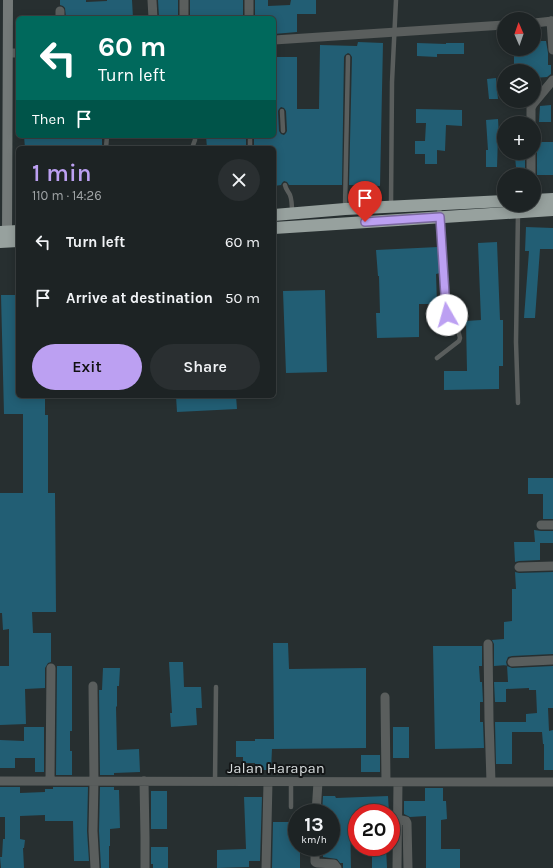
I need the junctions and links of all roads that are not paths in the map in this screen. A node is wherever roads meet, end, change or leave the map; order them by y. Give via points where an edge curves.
1 (8, 0) edge
2 (152, 0) edge
3 (184, 0) edge
4 (249, 0) edge
5 (396, 0) edge
6 (152, 16) edge
7 (184, 16) edge
8 (248, 16) edge
9 (552, 21) edge
10 (541, 22) edge
11 (497, 25) edge
12 (4, 30) edge
13 (395, 32) junction
14 (276, 40) edge
15 (553, 50) edge
16 (13, 53) edge
17 (348, 57) dead end
18 (553, 80) edge
19 (282, 111) dead end
20 (531, 116) edge
21 (283, 131) dead end
22 (285, 185) dead end
23 (497, 202) edge
24 (439, 205) junction
25 (391, 207) junction
26 (345, 210) junction
27 (518, 212) joint
28 (292, 213) junction
29 (276, 215) edge
30 (440, 217) junction
31 (276, 228) edge
32 (8, 236) edge
33 (437, 358) dead end
34 (518, 403) dead end
35 (541, 525) dead end
36 (553, 525) edge
37 (553, 566) edge
38 (519, 567) dead end
39 (488, 644) dead end
40 (553, 660) edge
41 (512, 662) dead end
42 (51, 668) dead end
43 (92, 686) dead end
44 (216, 687) dead end
45 (385, 697) dead end
46 (0, 781) edge
47 (50, 782) junction
48 (94, 782) junction
49 (144, 782) junction
50 (215, 782) junction
51 (268, 782) junction
52 (291, 782) junction
53 (318, 782) junction
54 (386, 782) junction
55 (398, 782) junction
56 (491, 782) junction
57 (553, 782) edge
58 (291, 804) edge
59 (317, 804) edge
60 (397, 804) edge
61 (400, 820) edge
62 (315, 856) edge
63 (397, 856) edge
64 (95, 868) edge
65 (145, 868) edge
66 (266, 868) edge
67 (337, 868) edge
68 (397, 868) edge
69 (408, 868) edge

1 - 12 main road
2 - 6 street
3 - 7 street
4 - 8 street
5 - 13 lane
9 - 10 street
9 - 15 street
11 - 13 street
12 - 16 main road
13 - 14 street
13 - 25 lane
16 - 32 main road
17 - 26 lane
18 - 20 street via 533,104
19 - 21 lane
22 - 28 lane via 291,199
23 - 24 highway
24 - 25 highway
24 - 30 lane
25 - 26 highway
26 - 28 highway
27 - 30 highway
27 - 34 lane
28 - 29 highway
30 - 31 highway
30 - 33 lane via 446,310 447,315 456,322 460,338
35 - 36 street
37 - 38 street
39 - 56 street
40 - 41 street
42 - 47 street
43 - 48 street
44 - 50 lane
45 - 54 street
46 - 47 street, Jalan Harapan
47 - 48 street, Jalan Harapan
48 - 49 street, Jalan Harapan
48 - 64 street
49 - 50 street, Jalan Harapan
49 - 65 street
50 - 51 street, Jalan Harapan
51 - 52 street, Jalan Harapan
51 - 66 street
52 - 53 street, Jalan Harapan
52 - 58 lane
53 - 54 street, Jalan Harapan
53 - 59 street
54 - 55 street, Jalan Harapan
55 - 56 street, Jalan Harapan
55 - 60 street
56 - 57 street, Jalan Harapan
61 - 69 street via 408,823
62 - 67 street via 315,862 334,864
63 - 68 street

